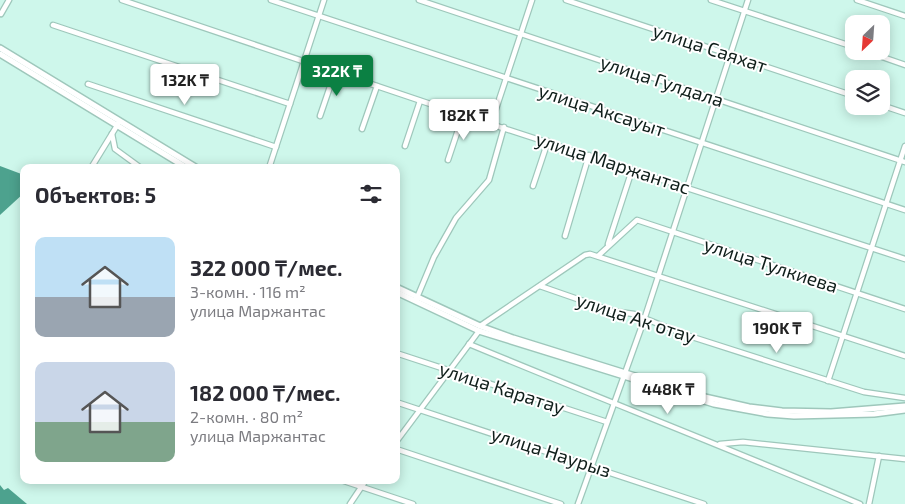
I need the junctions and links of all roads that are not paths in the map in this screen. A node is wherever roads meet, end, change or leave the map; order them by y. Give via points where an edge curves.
1 (9, 0) edge
2 (122, 0) edge
3 (271, 0) edge
4 (324, 0) edge
5 (419, 0) edge
6 (532, 0) edge
7 (566, 0) edge
8 (711, 0) edge
9 (748, 0) edge
10 (857, 0) edge
11 (745, 11) junction
12 (1, 14) dead end
13 (319, 16) junction
14 (905, 16) edge
15 (54, 25) dead end
16 (520, 34) junction
17 (845, 45) edge
18 (0, 48) edge
19 (0, 54) edge
20 (730, 55) junction
21 (890, 60) edge
22 (304, 61) junction
23 (905, 65) edge
24 (335, 72) junction
25 (506, 78) junction
26 (88, 84) dead end
27 (377, 86) junction
28 (845, 93) edge
29 (716, 98) junction
30 (420, 101) junction
31 (290, 104) junction
32 (890, 108) edge
33 (905, 113) edge
34 (463, 115) junction
35 (320, 116) dead end
36 (119, 122) junction
37 (491, 124) junction
38 (504, 127) junction
39 (362, 129) dead end
40 (112, 134) junction
41 (548, 141) junction
42 (701, 143) junction
43 (405, 146) dead end
44 (905, 146) edge
45 (276, 147) junction
46 (590, 155) junction
47 (448, 160) dead end
48 (903, 161) edge
49 (93, 164) edge
50 (136, 164) edge
51 (181, 164) edge
52 (190, 164) edge
53 (270, 164) edge
54 (632, 170) junction
55 (532, 186) dead end
56 (687, 188) junction
57 (886, 204) junction
58 (905, 210) edge
59 (672, 233) junction
60 (565, 236) dead end
61 (608, 246) junction
62 (872, 248) junction
63 (598, 256) junction
64 (905, 259) edge
65 (658, 277) junction
66 (540, 286) junction
67 (400, 289) edge
68 (857, 293) junction
69 (400, 294) edge
70 (417, 300) junction
71 (905, 309) edge
72 (644, 320) junction
73 (479, 329) junction
74 (843, 336) junction
75 (469, 344) junction
76 (400, 354) edge
77 (905, 356) edge
78 (448, 370) junction
79 (625, 375) junction
80 (828, 381) junction
81 (905, 398) edge
82 (400, 403) edge
83 (614, 404) junction
84 (905, 406) edge
85 (419, 410) junction
86 (905, 410) edge
87 (607, 422) junction
88 (400, 436) edge
89 (719, 444) junction
90 (400, 450) edge
91 (879, 456) junction
92 (905, 459) edge
93 (591, 466) junction
94 (352, 484) edge
95 (363, 484) edge
96 (361, 487) junction
97 (350, 504) edge
98 (413, 504) edge
99 (561, 504) edge
100 (578, 504) edge
101 (704, 504) edge
102 (860, 504) edge
103 (869, 504) edge

1 - 12 street
2 - 22 street, улица Маржантас
3 - 13 street, улица Аксауыт
4 - 13 street
5 - 16 street, улица Гулдала
6 - 16 street
7 - 20 street, улица Саяхат
8 - 11 street
9 - 11 street
10 - 14 street
11 - 17 street
11 - 20 street
13 - 22 street
13 - 25 street, улица Аксауыт
15 - 31 street
16 - 25 street
16 - 29 street, улица Гулдала
18 - 36 main road
19 - 36 main road
20 - 28 street, улица Саяхат
20 - 29 street
21 - 23 street
22 - 24 street, улица Маржантас
22 - 31 street
24 - 27 street, улица Маржантас
24 - 35 street
25 - 37 street
25 - 42 street, улица Аксауыт
26 - 45 street
27 - 30 street, улица Маржантас
27 - 39 street
29 - 42 street
29 - 48 street, улица Гулдала
30 - 34 street, улица Маржантас
30 - 43 street
31 - 45 street
32 - 33 street
34 - 37 street, улица Маржантас
34 - 47 street
36 - 40 street
36 - 51 main road
36 - 52 main road
37 - 38 street, улица Маржантас
38 - 41 street, улица Маржантас
38 - 70 street via 489,180 456,218 434,257
40 - 49 street
40 - 50 street via 115,149
41 - 46 street, улица Маржантас
41 - 55 street
42 - 56 street
42 - 57 street, улица Аксауыт
44 - 48 street
45 - 53 street
46 - 54 street, улица Маржантас
46 - 60 street
48 - 57 street
54 - 56 street, улица Маржантас
54 - 61 street
56 - 59 street
56 - 62 street, улица Маржантас
57 - 58 street, улица Аксауыт
57 - 62 street
59 - 61 street, улица Тулкиева via 637,220
59 - 65 street
59 - 68 street, улица Тулкиева
61 - 63 street
62 - 64 street, улица Маржантас
62 - 68 street
63 - 65 street
63 - 66 street via 585,255
65 - 72 street
65 - 74 street
66 - 72 street, улица Ак отау via 612,311 634,314
66 - 73 street
67 - 70 main road
68 - 71 street, улица Тулкиева
68 - 74 street
69 - 70 main road
70 - 73 main road
72 - 79 street
72 - 80 street, улица Ак отау
73 - 75 street
73 - 79 main road
74 - 77 street
74 - 80 street
75 - 78 street
75 - 83 street
76 - 78 street, улица Каратау
78 - 85 street
78 - 87 street, улица Каратау
79 - 83 street
79 - 84 main road via 706,398 769,410 831,412
79 - 86 main road via 714,404 768,414 832,416
80 - 81 street, улица Ак отау via 864,392
82 - 85 street, улица Наурыз
83 - 87 street
83 - 89 street
85 - 88 street
85 - 93 street, улица Наурыз
87 - 93 street
89 - 91 street via 743,442
89 - 102 street
90 - 99 street
91 - 92 street
91 - 103 street
93 - 100 street
93 - 101 street, улица Наурыз
94 - 96 street
95 - 96 street
96 - 97 street
96 - 98 street

